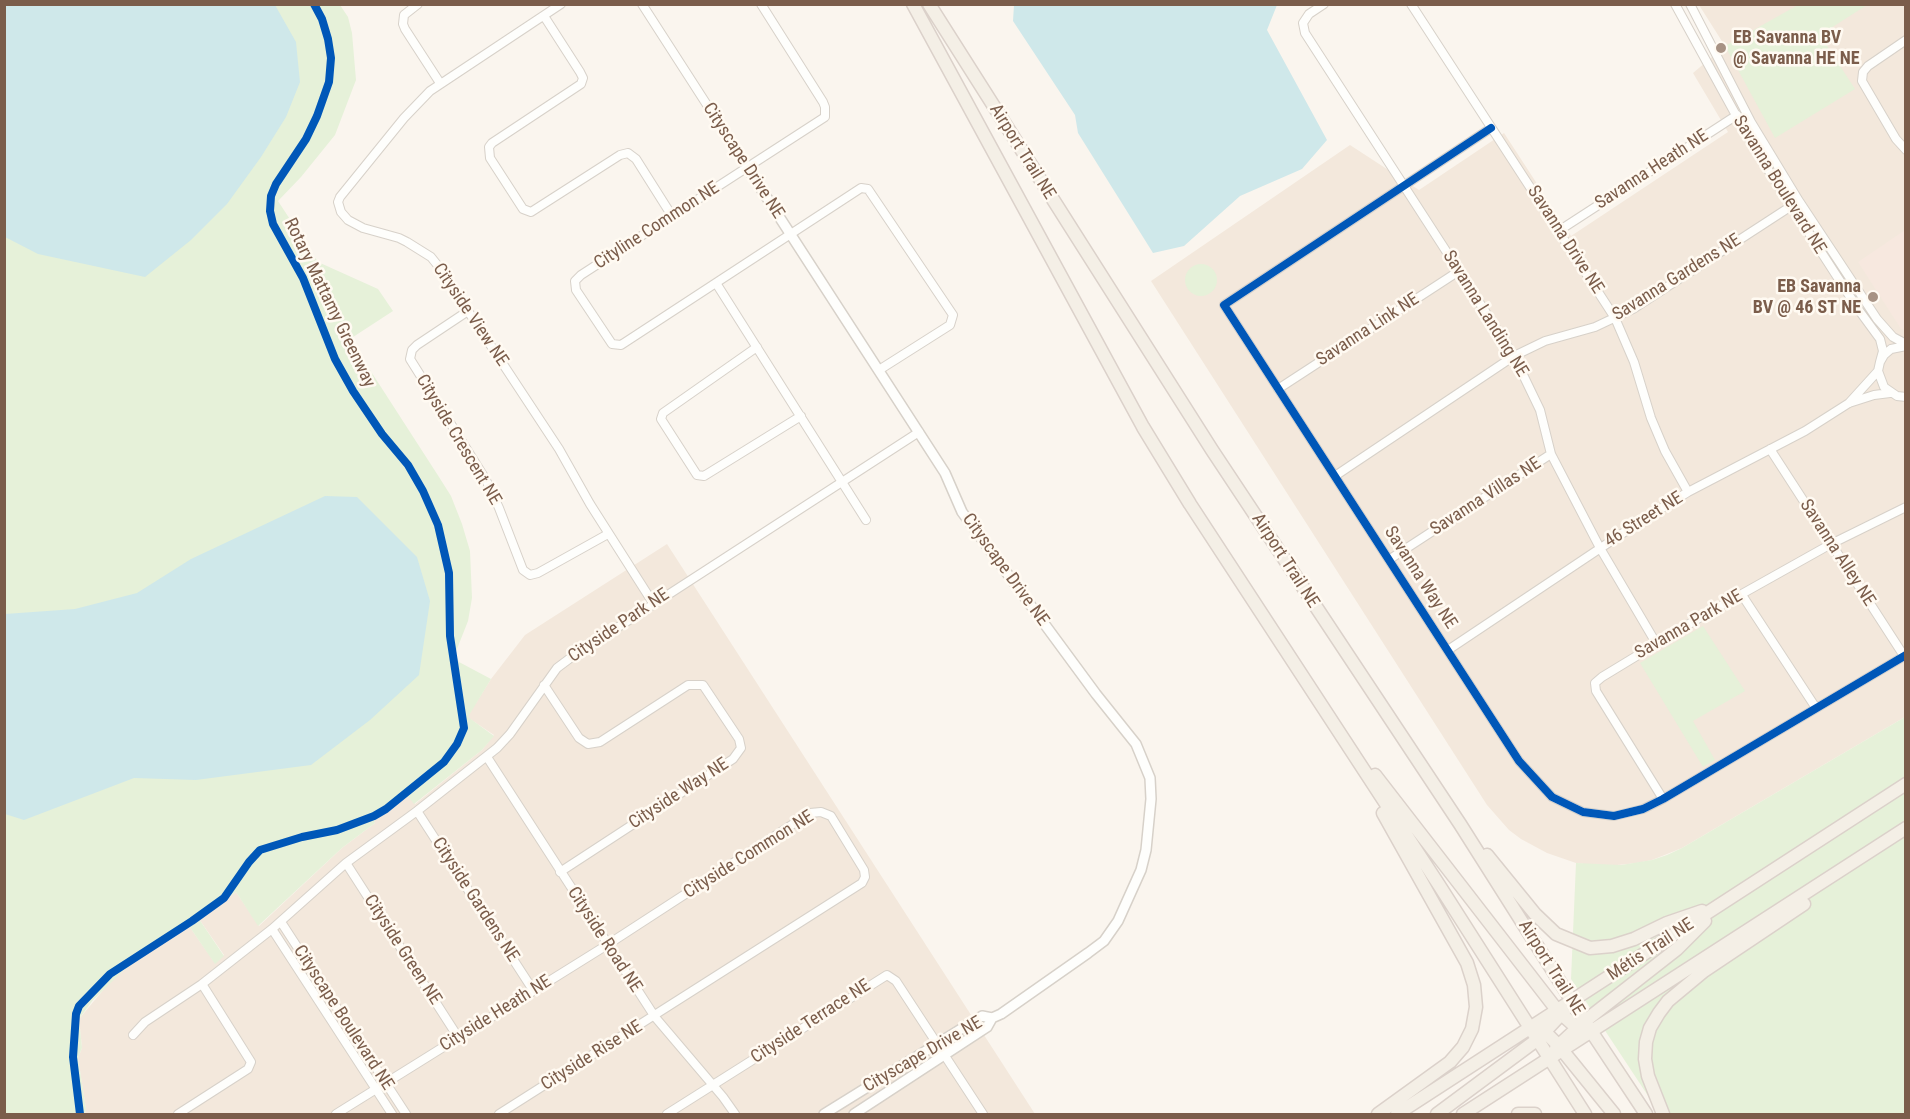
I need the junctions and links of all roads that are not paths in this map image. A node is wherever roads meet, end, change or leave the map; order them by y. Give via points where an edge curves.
1 (418, 4) edge
2 (561, 4) edge
3 (642, 4) edge
4 (761, 4) edge
5 (913, 4) edge
6 (929, 4) edge
7 (1324, 4) edge
8 (1411, 4) edge
9 (1675, 4) edge
10 (1690, 5) edge
11 (544, 16) junction
12 (1905, 40) edge
13 (440, 83) junction
14 (1745, 110) junction
15 (1735, 116) junction
16 (1491, 128) junction
17 (1905, 150) edge
18 (747, 167) junction
19 (1404, 186) junction
20 (1799, 201) junction
21 (1791, 206) junction
22 (672, 216) junction
23 (1560, 230) junction
24 (791, 234) junction
25 (1459, 271) junction
26 (716, 283) junction
27 (468, 310) junction
28 (1615, 318) junction
29 (1905, 345) edge
30 (757, 347) junction
31 (1514, 356) junction
32 (1879, 367) junction
33 (879, 370) junction
34 (1278, 389) junction
35 (1890, 393) junction
36 (1905, 397) edge
37 (1849, 404) junction
38 (801, 416) junction
39 (919, 432) junction
40 (1770, 449) junction
41 (1551, 454) junction
42 (1335, 476) junction
43 (842, 481) junction
44 (1688, 492) junction
45 (1905, 507) edge
46 (866, 520) dead end
47 (608, 534) junction
48 (1831, 544) junction
49 (1600, 548) junction
50 (1390, 559) junction
51 (1742, 595) junction
52 (653, 603) junction
53 (1656, 643) junction
54 (1448, 650) junction
55 (1905, 656) edge
56 (544, 685) junction
57 (1322, 705) junction
58 (1816, 708) junction
59 (487, 757) junction
60 (1905, 784) edge
61 (1663, 799) junction
62 (417, 811) junction
63 (1460, 824) junction
64 (1905, 828) edge
65 (1905, 834) edge
66 (346, 863) junction
67 (560, 872) junction
68 (1723, 903) junction
69 (281, 922) junction
70 (272, 929) junction
71 (607, 945) junction
72 (202, 984) junction
73 (533, 990) junction
74 (1573, 1000) junction
75 (1560, 1013) junction
76 (655, 1017) junction
77 (992, 1018) junction
78 (1584, 1027) junction
79 (1531, 1028) junction
80 (133, 1035) dead end
81 (1541, 1036) junction
82 (458, 1037) junction
83 (937, 1043) junction
84 (1560, 1047) junction
85 (945, 1054) junction
86 (1549, 1059) junction
87 (385, 1083) junction
88 (713, 1085) junction
89 (375, 1089) junction
90 (178, 1114) edge
91 (336, 1114) edge
92 (392, 1114) edge
93 (406, 1114) edge
94 (500, 1114) edge
95 (667, 1114) edge
96 (735, 1114) edge
97 (824, 1114) edge
98 (854, 1114) edge
99 (983, 1114) edge
100 (1377, 1114) edge
101 (1397, 1114) edge
102 (1437, 1114) edge
103 (1463, 1114) edge
104 (1518, 1114) edge
105 (1535, 1114) edge
106 (1585, 1114) edge
107 (1614, 1114) edge
108 (1646, 1114) edge
109 (1663, 1114) edge

1 - 13 street via 404,15 403,24
2 - 11 street, Cityside View NE
3 - 18 street, Cityscape Drive NE
4 - 18 street, Cityline Common NE via 823,102 826,113
5 - 57 main road, Airport Trail NE via 1143,428
6 - 63 main road, Airport Trail NE via 1212,450
7 - 19 street, Savanna Landing NE via 1303,23 1305,33
8 - 16 street, Savanna Drive NE
9 - 15 street, Savanna Boulevard NE
10 - 14 street, Savanna Boulevard NE
11 - 13 street, Cityside View NE
11 - 22 street via 580,72 581,84 492,143 490,158 523,209 531,212 628,153 636,159
12 - 17 street via 1872,62 1862,77 1863,86
13 - 27 street, Cityside View NE via 404,118 338,202 348,220 399,238 431,257
14 - 15 street, Savanna Heath NE
14 - 20 street, Savanna Boulevard NE
15 - 21 street, Savanna Boulevard NE
15 - 23 street, Savanna Heath NE
16 - 19 street, Savanna Way NE
16 - 23 street, Savanna Drive NE
18 - 22 street, Cityline Common NE
18 - 24 street, Cityscape Drive NE
19 - 25 street, Savanna Landing NE
19 - 34 street, Savanna Way NE via 1224,305
20 - 21 street, Savanna Gardens NE
20 - 29 street, Savanna Boulevard NE via 1877,319
21 - 28 street, Savanna Gardens NE
21 - 32 street, Savanna Boulevard NE via 1880,339 1883,351
22 - 26 street, Cityline Common NE via 577,278 576,290 612,344 621,345
23 - 28 street, Savanna Drive NE
24 - 26 street
24 - 33 street, Cityscape Drive NE
24 - 33 street via 861,188 867,189 952,315 950,325
25 - 31 street, Savanna Landing NE
25 - 34 street, Savanna Link NE
26 - 30 street
27 - 47 street, Cityside View NE via 566,460
27 - 47 street, Cityside Crescent NE via 417,345 410,359 486,480 523,570 530,575 537,573
28 - 31 street, Savanna Gardens NE via 1579,333 1545,341
28 - 44 street, Savanna Drive NE via 1654,426
29 - 32 street, 46 Street NE via 1891,349
30 - 38 street
30 - 38 street via 663,413 661,419 697,475 704,476
31 - 41 street, Savanna Landing NE via 1540,410
31 - 42 street, Savanna Gardens NE
32 - 35 street via 1884,387
32 - 37 street, 46 Street NE
33 - 39 street, Cityscape Drive NE
34 - 42 street, Savanna Way NE
35 - 36 street
35 - 37 street, 46 Street NE
37 - 40 street, 46 Street NE
38 - 43 street
39 - 43 street, Cityside Park NE
39 - 77 street, Cityscape Drive NE via 945,473 962,512 1136,744 1150,778 1152,799 1146,850 1118,921 1104,941
40 - 44 street, 46 Street NE
40 - 48 street, Savanna Alley NE
41 - 49 street, Savanna Landing NE
41 - 50 street, Savanna Villas NE
42 - 50 street, Savanna Way NE
43 - 46 street
43 - 52 street, Cityside Park NE
44 - 49 street, 46 Street NE
45 - 48 street, Savanna Park NE
47 - 52 street, Cityside View NE
48 - 51 street, Savanna Park NE
48 - 55 street, Savanna Alley NE
49 - 53 street, Savanna Landing NE
49 - 54 street, 46 Street NE
50 - 54 street, Savanna Way NE
51 - 53 street, Savanna Park NE
51 - 58 street
52 - 56 street, Cityside Park NE via 557,668
53 - 61 street, Savanna Park NE via 1595,683 1596,691
54 - 61 street, Savanna Way NE via 1519,761 1552,797 1583,812 1614,816
55 - 58 street, Savanna Way NE
56 - 59 street, Cityside Park NE via 510,734
56 - 67 street, Cityside Way NE via 579,738 588,744 600,742 688,685 703,685 741,748 733,759
57 - 75 main road
57 - 79 main road, Airport Trail NE
57 - 100 main road via 1457,944 1474,985 1476,1007 1463,1047 1435,1074
58 - 61 street, Savanna Way NE
59 - 62 street, Cityside Park NE
59 - 67 street, Cityside Road NE
60 - 68 main road, Métis Trail NE
62 - 66 street, Cityside Park NE
62 - 73 street, Cityside Gardens NE
63 - 68 main road via 1535,914 1556,934 1590,948 1634,939
63 - 74 main road, Airport Trail NE
64 - 78 main road, Métis Trail NE
65 - 109 main road via 1704,971 1668,1001 1650,1028 1645,1059
66 - 69 street, Cityside Park NE
66 - 82 street, Cityside Green NE
67 - 71 street, Cityside Road NE
68 - 74 main road, Métis Trail NE
68 - 78 main road via 1677,949
69 - 70 street, Cityside Park NE
69 - 87 street, Cityscape Boulevard NE
70 - 72 street, Cityside Park NE
70 - 89 street, Cityscape Boulevard NE
71 - 73 street, Cityside Heath NE
71 - 76 street, Cityside Road NE
71 - 76 street, Cityside Common NE via 810,813 831,816 864,870 862,883
72 - 80 street, Cityside Park NE via 145,1022
72 - 90 street via 251,1062 248,1069
73 - 82 street, Cityside Heath NE
74 - 75 main road, Métis Trail NE
74 - 78 main road, Airport Trail NE
75 - 78 main road
75 - 79 main road, Métis Trail NE
75 - 81 main road
76 - 88 street, Cityside Road NE
76 - 94 street, Cityside Rise NE
77 - 83 street, Cityscape Drive NE via 982,1016
77 - 85 street, Cityscape Drive NE via 987,1027
78 - 84 main road
78 - 108 main road, Airport Trail NE
79 - 81 main road, Airport Trail NE
79 - 101 main road, Métis Trail NE
81 - 84 main road
81 - 86 main road, Airport Trail NE
81 - 102 main road
82 - 87 street, Cityside Heath NE
83 - 85 street, Cityside Terrace NE
83 - 88 street, Cityside Terrace NE via 896,981 887,975
83 - 97 street, Cityscape Drive NE
84 - 86 main road
84 - 107 main road
85 - 98 street, Cityscape Drive NE
85 - 99 street, Cityside Terrace NE
86 - 103 main road
86 - 106 main road, Airport Trail NE
87 - 89 street, Cityside Heath NE
87 - 93 street, Cityscape Boulevard NE
88 - 95 street
88 - 96 street, Cityside Road NE
89 - 91 street, Cityside Heath NE
89 - 92 street, Cityscape Boulevard NE
104 - 105 main road

